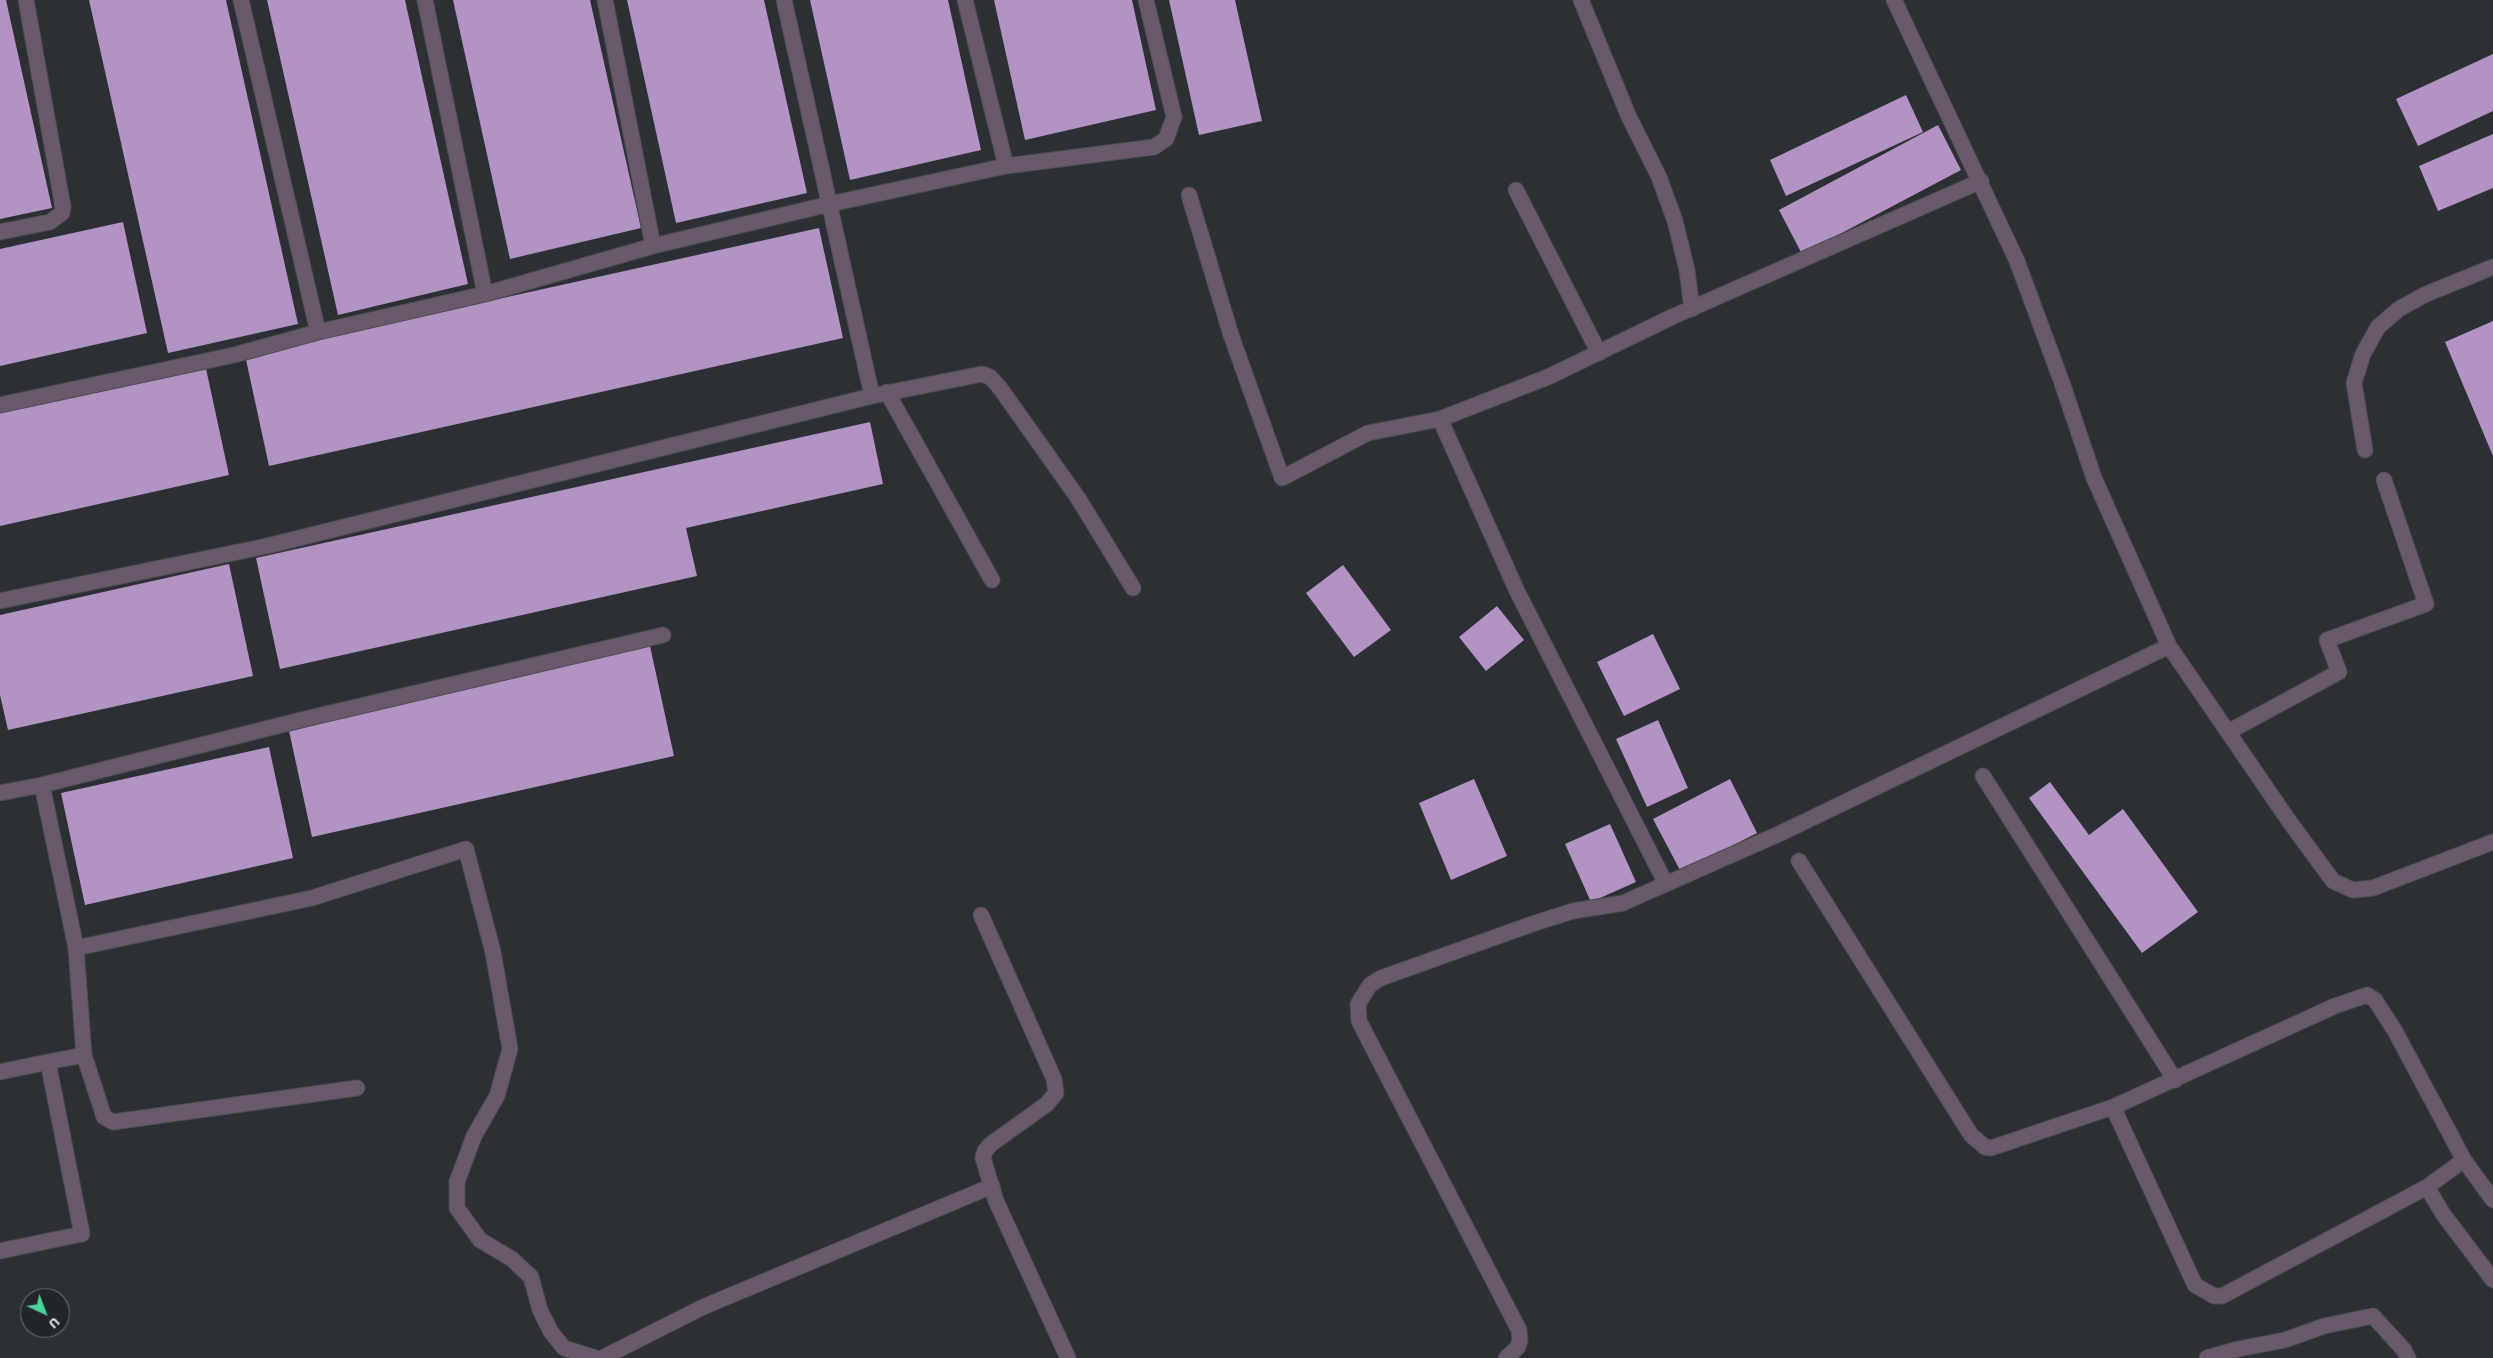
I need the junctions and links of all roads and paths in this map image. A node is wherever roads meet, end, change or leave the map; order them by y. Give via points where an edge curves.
1 (26, 0) edge
2 (241, 0) edge
3 (425, 0) edge
4 (606, 0) edge
5 (784, 0) edge
6 (965, 0) edge
7 (1146, 0) edge
8 (1581, 0) edge
9 (1894, 0) edge
10 (1006, 166) junction
11 (1981, 181) junction
12 (1516, 190) dead end
13 (1189, 195) dead end
14 (830, 204) junction
15 (0, 232) edge
16 (653, 246) junction
17 (2493, 267) edge
18 (486, 294) junction
19 (1692, 309) junction
20 (318, 332) junction
21 (1599, 352) junction
22 (880, 394) junction
23 (0, 405) edge
24 (1440, 419) junction
25 (2365, 450) dead end
26 (2384, 480) dead end
27 (992, 580) dead end
28 (1133, 588) dead end
29 (0, 601) edge
30 (663, 635) dead end
31 (2169, 646) junction
32 (2228, 732) junction
33 (1983, 776) dead end
34 (42, 785) junction
35 (0, 793) edge
36 (2493, 842) edge
37 (1799, 861) dead end
38 (1666, 884) junction
39 (981, 915) dead end
40 (76, 948) junction
41 (84, 1054) junction
42 (48, 1062) junction
43 (0, 1072) edge
44 (2175, 1080) junction
45 (357, 1088) dead end
46 (2113, 1107) junction
47 (2464, 1160) junction
48 (992, 1186) junction
49 (2427, 1187) junction
50 (2493, 1200) edge
51 (0, 1251) edge
52 (2493, 1280) edge
53 (596, 1358) edge
54 (602, 1358) edge
55 (1068, 1358) edge
56 (1506, 1358) edge
57 (2206, 1358) edge
58 (2408, 1358) edge

1 - 15 street via 63,198 62,213 50,222
2 - 20 street
3 - 18 street
4 - 16 street
5 - 14 street
6 - 10 street
7 - 10 street via 1174,117 1166,139 1154,147
8 - 19 street via 1675,221
9 - 11 street
10 - 14 street
11 - 19 street
11 - 31 street via 2017,261 2094,478
12 - 21 street
13 - 24 street via 1231,335 1282,478 1368,433
14 - 16 street
14 - 22 street
16 - 18 street
17 - 25 street via 2424,295 2399,309 2378,327 2362,354 2354,383
18 - 20 street
19 - 21 street
20 - 23 street via 234,355
21 - 24 street via 1548,377
22 - 27 street
22 - 28 street via 975,374 990,377 1078,498
22 - 29 street via 267,546
24 - 38 street via 1517,591
26 - 32 street via 2426,604 2327,640 2340,672
30 - 34 street
31 - 32 street
31 - 38 street via 1799,824
32 - 36 street via 2333,881 2353,890 2373,888
33 - 44 street
34 - 35 street
34 - 40 street
37 - 46 street via 1970,1136 1980,1144 1991,1148
38 - 56 street via 1623,903 1573,911 1535,922 1381,978 1370,986 1358,1004 1359,1021 1519,1330 1518,1348
39 - 48 street via 1054,1079 1056,1093 1047,1104 986,1151 983,1158
40 - 41 street
40 - 53 street via 312,898 466,849 493,952 510,1049 497,1096 474,1136 457,1182 457,1208 480,1240 512,1259 531,1277 540,1310 564,1348
41 - 42 street
41 - 45 street via 101,1114 113,1122
42 - 43 street
42 - 51 street via 82,1234
44 - 46 street
44 - 47 street via 2335,1006 2367,995 2375,1000 2395,1031
46 - 49 street via 2195,1285 2214,1296 2222,1296
47 - 49 street
47 - 50 street
48 - 54 street via 703,1307
48 - 55 street
49 - 52 street
57 - 58 street via 2373,1316

